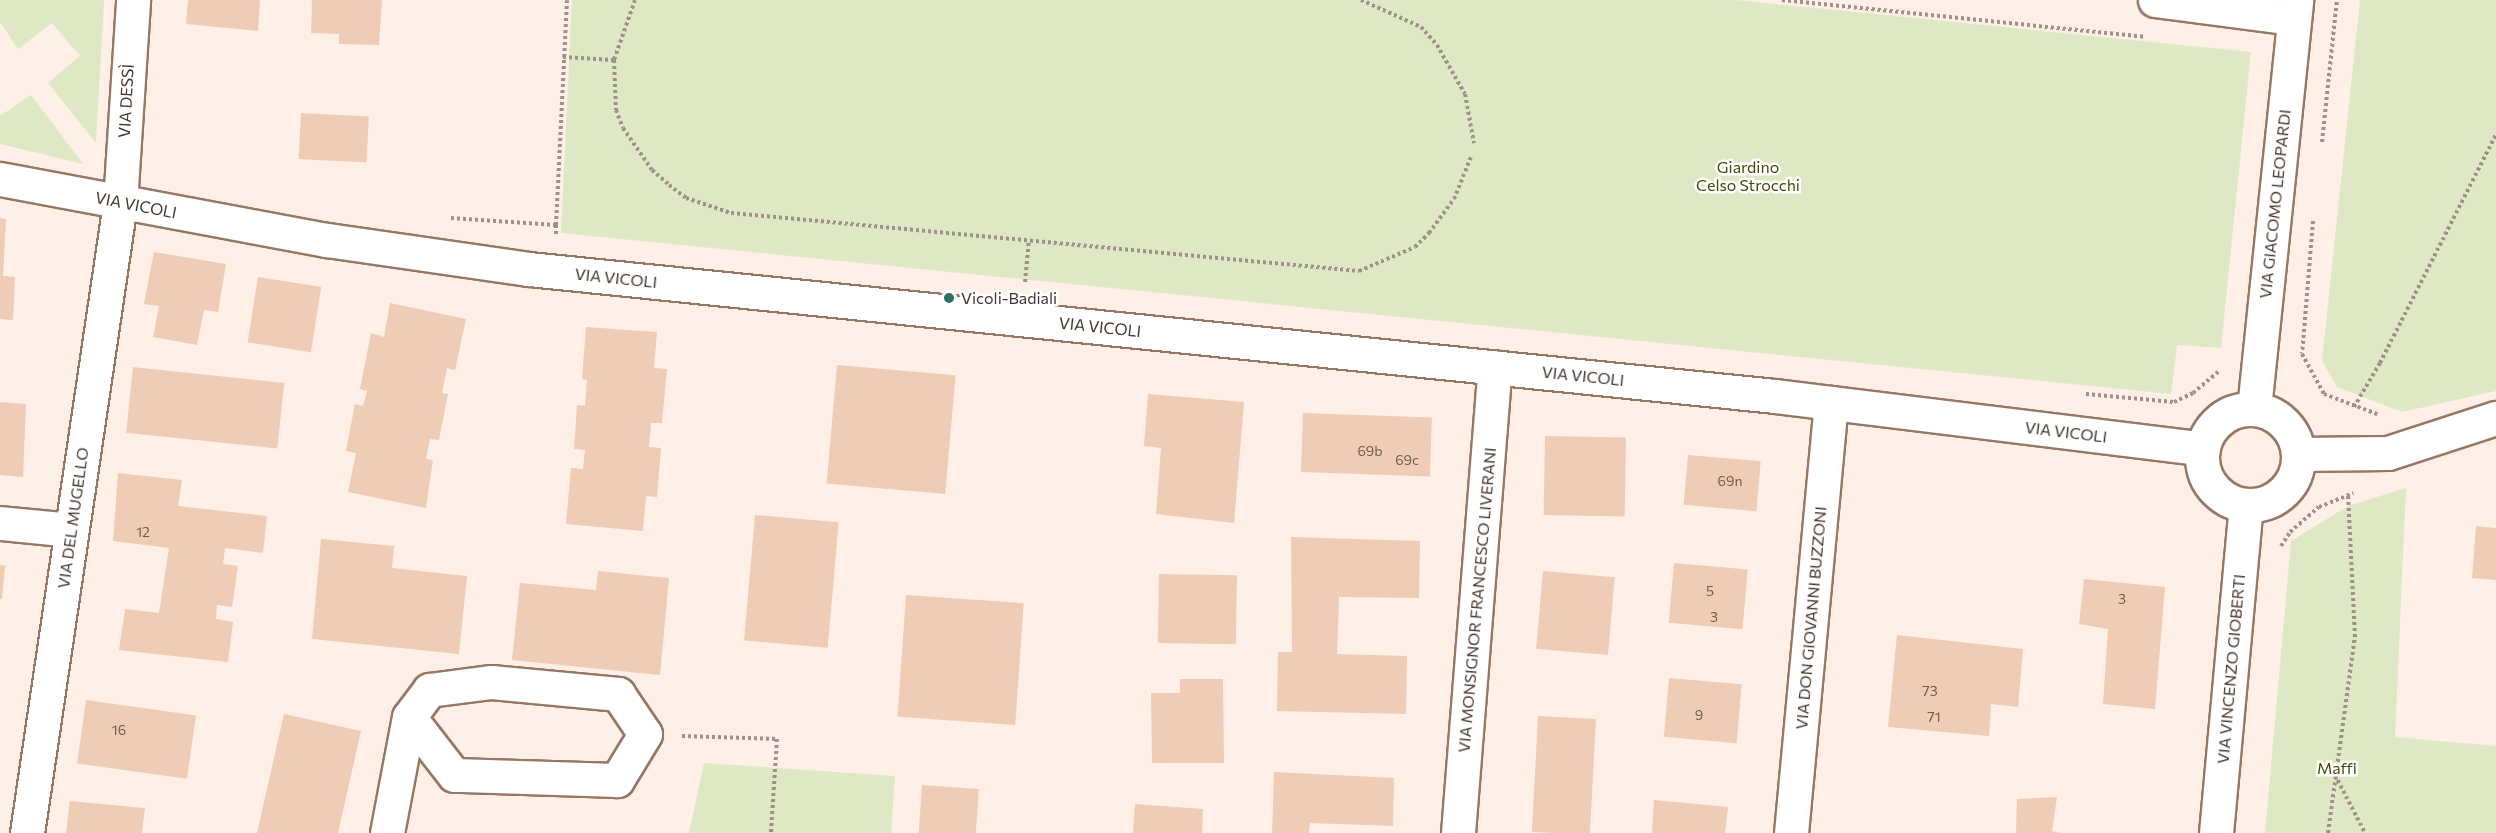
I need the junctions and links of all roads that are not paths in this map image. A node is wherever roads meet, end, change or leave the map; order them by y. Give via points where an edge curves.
1 (133, 0) edge
2 (2155, 0) edge
3 (2294, 9) edge
4 (0, 179) edge
5 (120, 203) junction
6 (1495, 367) junction
7 (1831, 403) junction
8 (2254, 409) junction
9 (2496, 418) edge
10 (2203, 449) junction
11 (2298, 454) junction
12 (2246, 505) junction
13 (0, 523) edge
14 (71, 530) junction
15 (409, 717) junction
16 (27, 833) edge
17 (387, 833) edge
18 (1458, 833) edge
19 (1791, 833) edge
20 (2216, 833) edge

1 - 5 street, VIA DESSÌ
2 - 3 street
3 - 8 street, VIA GIACOMO LEOPARDI
4 - 5 street, VIA VICOLI
5 - 6 street, VIA VICOLI via 327,240 529,269
5 - 14 street, VIA DEL MUGELLO
6 - 7 street, VIA VICOLI
6 - 18 street, VIA MONSIGNOR FRANCESCO LIVERANI
7 - 10 street, VIA VICOLI
7 - 19 street, VIA DON GIOVANNI BUZZONI
8 - 10 street via 2224,416 2213,426
8 - 11 street via 2283,422 2293,435
9 - 11 street via 2388,453
10 - 12 street via 2204,471 2211,485 2222,496
11 - 12 street via 2292,483 2281,495 2267,503
12 - 20 street, VIA VINCENZO GIOBERTI
13 - 14 street
14 - 16 street, VIA DEL MUGELLO
15 - 15 street via 429,690 491,682 618,694 645,734 617,780 454,775
15 - 17 street

